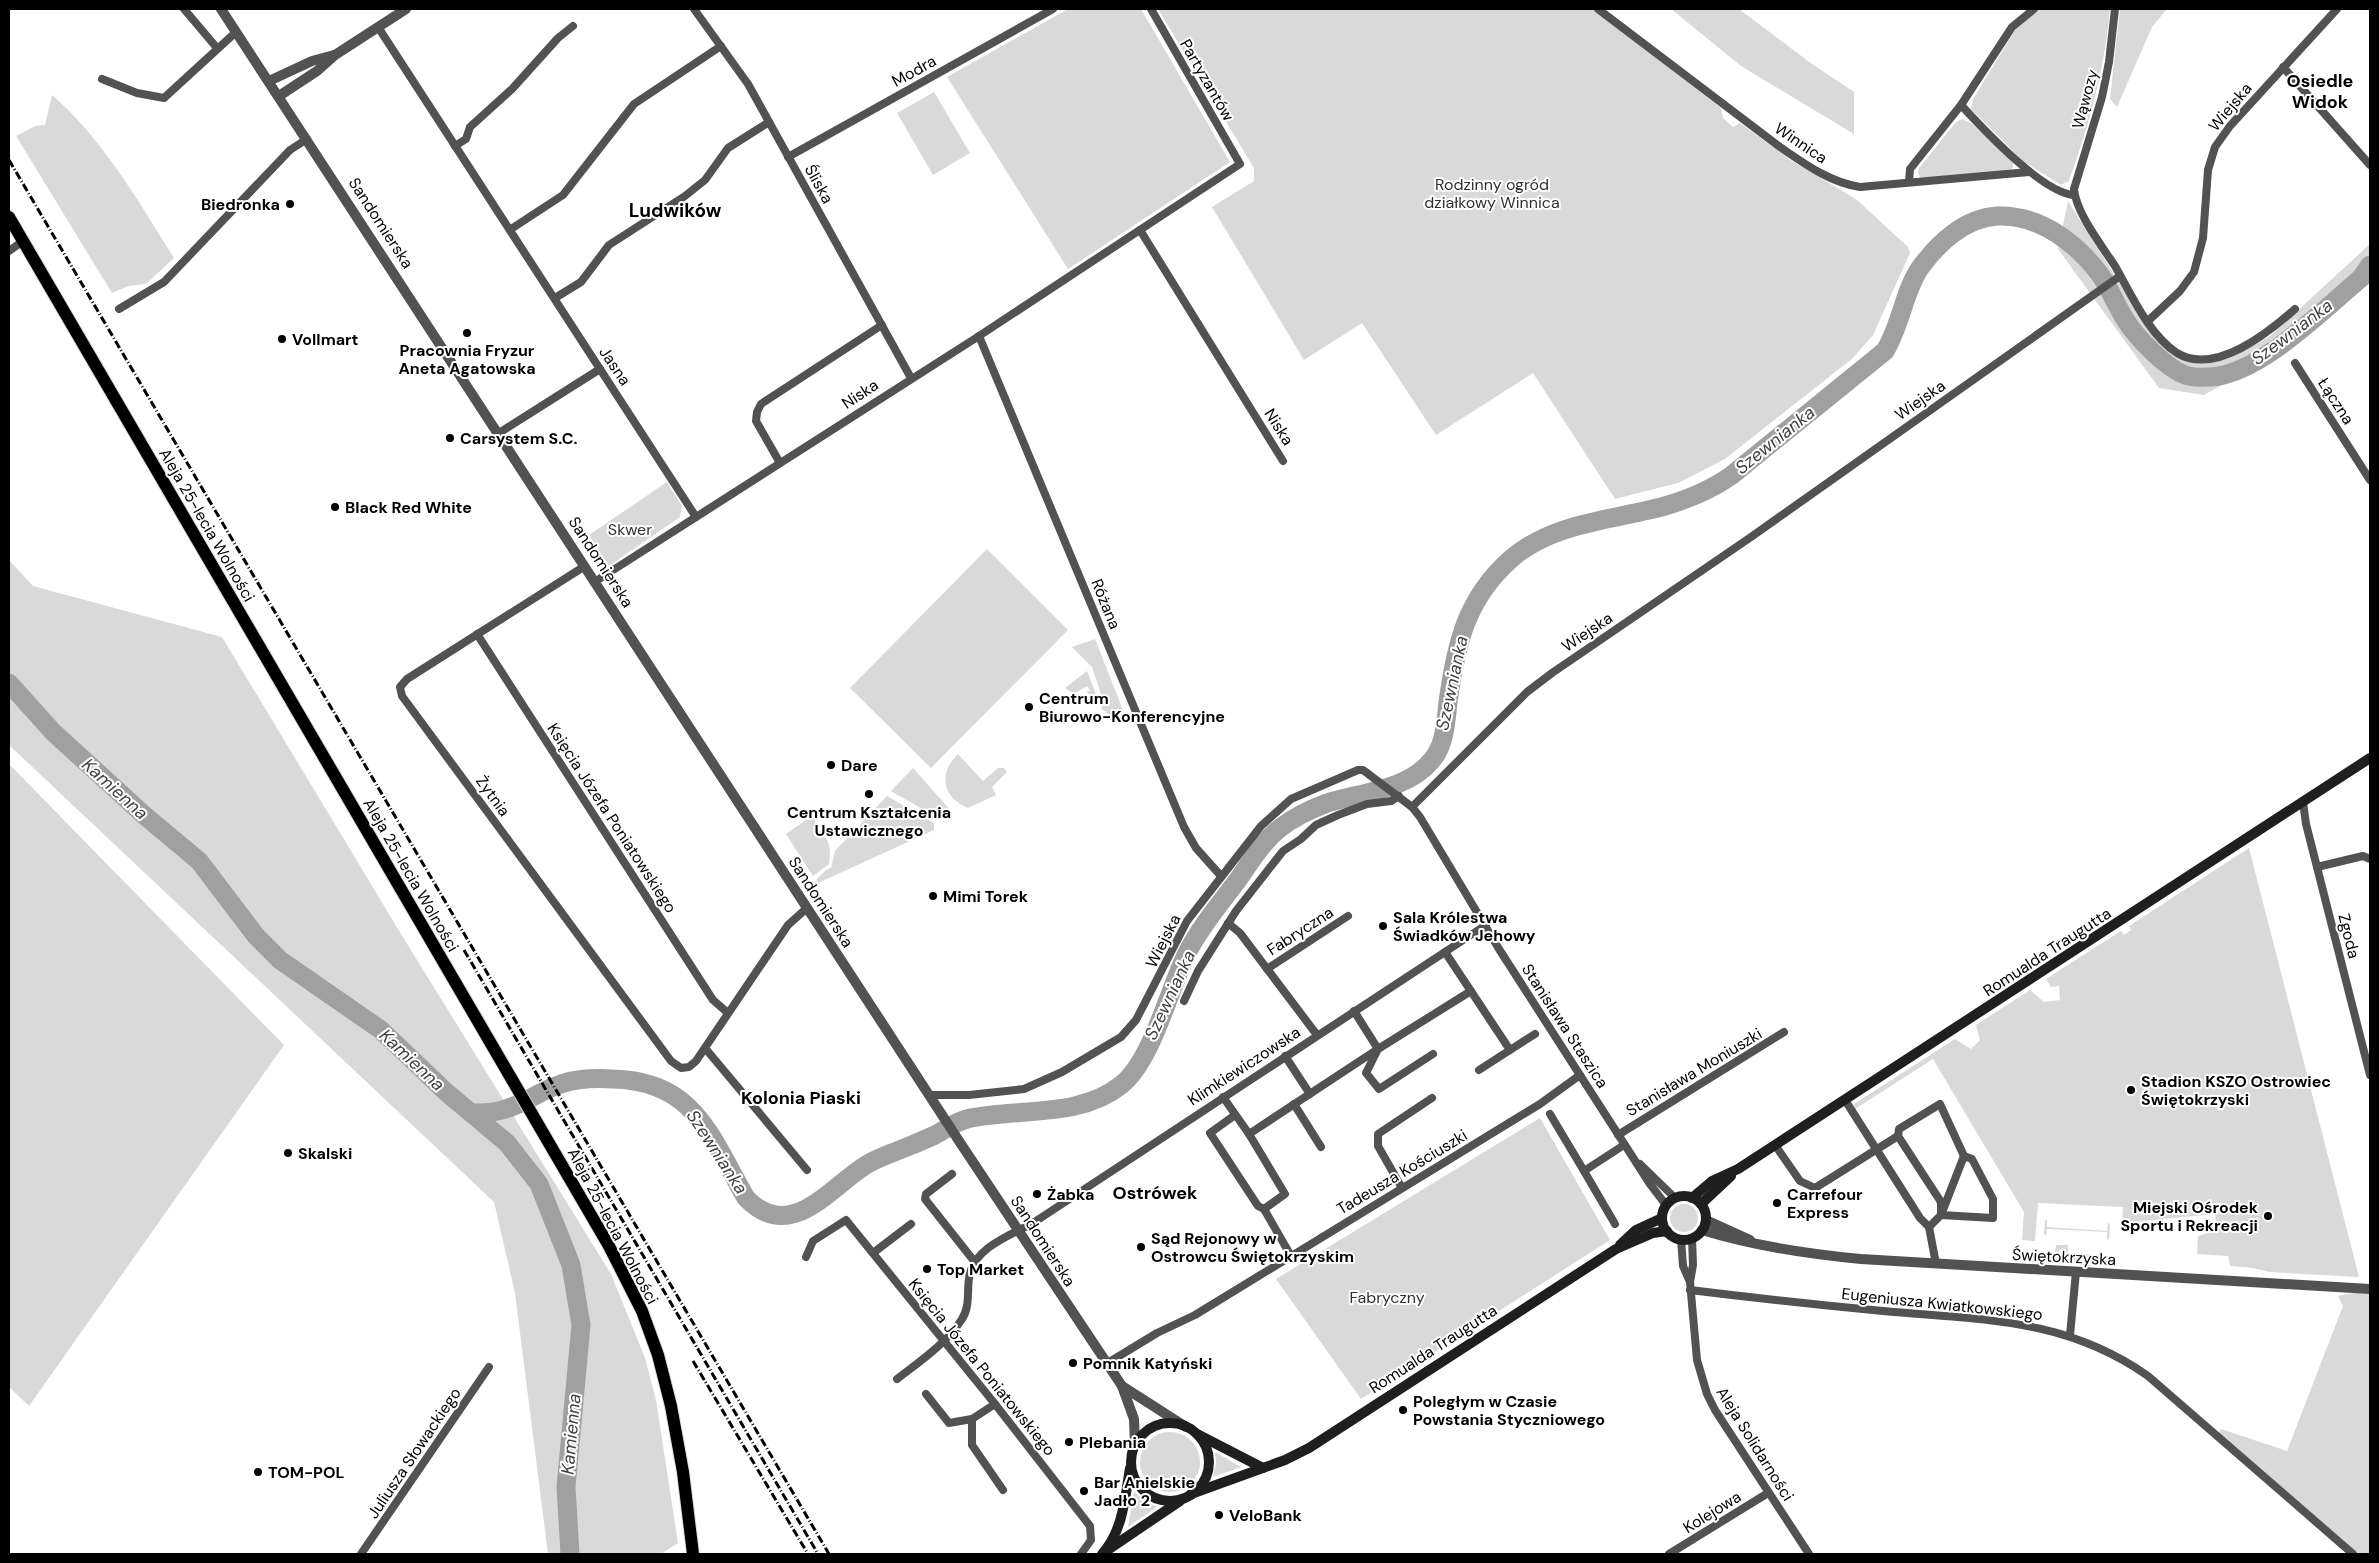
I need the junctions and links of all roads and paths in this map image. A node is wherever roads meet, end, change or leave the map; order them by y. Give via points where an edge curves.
1 (184, 9) edge
2 (222, 9) edge
3 (406, 9) edge
4 (694, 9) edge
5 (1053, 9) edge
6 (1150, 9) edge
7 (1598, 9) edge
8 (2034, 9) edge
9 (2115, 9) edge
10 (2337, 9) edge
11 (573, 26) dead end
12 (378, 27) junction
13 (236, 32) junction
14 (722, 46) junction
15 (216, 48) junction
16 (335, 55) junction
17 (2283, 67) junction
18 (102, 79) dead end
19 (269, 81) junction
20 (279, 96) junction
21 (1961, 106) junction
22 (769, 122) junction
23 (308, 139) junction
24 (455, 146) junction
25 (788, 157) junction
26 (1240, 164) joint
27 (2370, 165) edge
28 (2029, 172) junction
29 (1909, 182) junction
30 (2074, 195) junction
31 (9, 217) edge
32 (511, 229) junction
33 (1140, 230) junction
34 (23, 241) junction
35 (9, 251) edge
36 (2120, 276) junction
37 (555, 298) junction
38 (119, 309) dead end
39 (2295, 309) dead end
40 (2148, 321) junction
41 (882, 325) junction
42 (979, 336) junction
43 (2295, 363) dead end
44 (600, 369) junction
45 (911, 378) junction
46 (499, 433) junction
47 (1283, 461) dead end
48 (780, 462) junction
49 (2370, 480) edge
50 (696, 517) junction
51 (585, 566) junction
52 (596, 582) junction
53 (477, 634) junction
54 (2370, 758) edge
55 (1398, 796) junction
56 (2303, 802) junction
57 (1412, 807) junction
58 (2370, 859) edge
59 (2317, 867) junction
60 (1221, 876) junction
61 (807, 908) junction
62 (1348, 916) dead end
63 (1228, 923) junction
64 (1486, 925) junction
65 (1445, 952) junction
66 (1267, 969) junction
67 (1471, 991) junction
68 (1184, 1001) dead end
69 (1354, 1011) junction
70 (728, 1013) junction
71 (1784, 1032) dead end
72 (1535, 1034) dead end
73 (1317, 1035) junction
74 (705, 1048) junction
75 (1378, 1050) junction
76 (1510, 1050) junction
77 (1432, 1054) dead end
78 (1285, 1056) junction
79 (1479, 1070) dead end
80 (1580, 1075) junction
81 (2370, 1075) edge
82 (1310, 1094) junction
83 (929, 1095) junction
84 (1223, 1097) junction
85 (1432, 1098) dead end
86 (1845, 1100) junction
87 (1294, 1104) junction
88 (1550, 1114) dead end
89 (1235, 1115) junction
90 (1249, 1134) junction
91 (1618, 1135) junction
92 (1898, 1136) junction
93 (1624, 1145) junction
94 (1775, 1145) junction
95 (1320, 1147) dead end
96 (1878, 1148) junction
97 (1964, 1156) junction
98 (1633, 1157) junction
99 (807, 1170) dead end
100 (1584, 1171) junction
101 (952, 1174) dead end
102 (1402, 1188) junction
103 (1675, 1198) junction
104 (1697, 1201) junction
105 (1666, 1205) junction
106 (1264, 1209) junction
107 (1942, 1215) junction
108 (1662, 1218) junction
109 (1706, 1220) junction
110 (911, 1224) dead end
111 (1615, 1224) dead end
112 (1929, 1227) junction
113 (1702, 1230) junction
114 (1018, 1231) junction
115 (1667, 1231) junction
116 (1692, 1238) junction
117 (1681, 1239) junction
118 (1758, 1244) junction
119 (1616, 1249) junction
120 (873, 1253) junction
121 (1290, 1256) junction
122 (806, 1257) dead end
123 (974, 1261) junction
124 (1936, 1264) junction
125 (2076, 1272) junction
126 (1690, 1286) junction
127 (2370, 1289) edge
128 (2070, 1335) junction
129 (943, 1340) junction
130 (1106, 1364) junction
131 (489, 1367) dead end
132 (897, 1379) dead end
133 (1122, 1386) junction
134 (926, 1394) dead end
135 (995, 1404) junction
136 (972, 1419) junction
137 (1189, 1429) junction
138 (1135, 1445) junction
139 (1131, 1465) junction
140 (1263, 1468) junction
141 (1003, 1490) dead end
142 (1768, 1492) junction
143 (1191, 1494) junction
144 (1181, 1500) junction
145 (1103, 1553) edge
146 (361, 1554) edge
147 (693, 1554) edge
148 (1082, 1554) edge
149 (1670, 1554) edge
150 (1809, 1554) edge
151 (2353, 1554) edge

1 - 15 street
2 - 13 street, Sandomierska
3 - 12 street
4 - 14 street, Śliska
5 - 25 street, Modra
6 - 26 street, Partyzantów
7 - 29 street, Winnica via 1780,147 1821,174 1860,187
8 - 21 street via 2012,27
9 - 30 street, Wąwozy via 2104,88 2075,182
10 - 17 street, Wiejska
11 - 24 street via 470,127 466,139
12 - 16 street
12 - 24 street, Jasna
13 - 15 street
13 - 19 street, Sandomierska
14 - 22 street, Śliska
14 - 32 street via 634,104 563,195
15 - 18 street via 164,98
16 - 19 street via 312,61
16 - 20 street
17 - 27 street
17 - 40 street, Wiejska via 2215,147 2208,170 2203,238 2194,272 2180,291
19 - 20 street, Sandomierska
20 - 23 street, Sandomierska
21 - 28 street
21 - 29 street via 1910,169
22 - 25 street, Śliska
22 - 37 street via 728,148 705,180 685,196 609,245 581,282
23 - 38 street via 290,150 164,282
23 - 46 street, Sandomierska
24 - 32 street, Jasna
25 - 41 street, Śliska
26 - 33 street, Niska
28 - 29 street, Winnica
28 - 30 street
30 - 36 street
31 - 34 main road, Aleja 25-lecia Wolności
32 - 37 street, Jasna
33 - 42 street, Niska
33 - 47 street, Niska
34 - 35 street
34 - 147 main road, Aleja 25-lecia Wolności via 609,1246 642,1311 662,1372 683,1472
36 - 40 street
36 - 57 street, Wiejska via 1552,673 1527,692
37 - 44 street, Jasna
39 - 40 street via 2264,334 2232,353 2202,360 2177,352
41 - 45 street, Śliska
41 - 48 street via 760,404 756,421
42 - 45 street, Niska
42 - 60 street, Różana via 1184,827 1196,848
43 - 49 street, Łączna
44 - 46 street
44 - 50 street, Jasna
45 - 48 street, Niska
46 - 51 street, Sandomierska
48 - 50 street, Niska
50 - 52 street, Niska
51 - 52 street, Sandomierska
51 - 53 street, Żytnia
52 - 61 street, Sandomierska
53 - 70 street, Księcia Józefa Poniatowskiego via 713,1000
53 - 74 street, Żytnia via 407,679 400,687 402,696 671,1061 681,1068 688,1067
54 - 56 main road, Romualda Traugutta
55 - 57 street, Wiejska
55 - 60 street, Wiejska via 1369,773 1358,770 1291,799 1261,826
55 - 63 street via 1391,801 1367,804 1316,825 1283,851
56 - 59 street, Zgoda
56 - 86 main road, Romualda Traugutta
57 - 64 street, Stanisława Staszica
58 - 59 street via 2364,856
59 - 81 street, Zgoda
60 - 83 street, Wiejska via 1187,921 1136,1020 1121,1037 1062,1072 1024,1089 978,1095
61 - 70 street via 788,925
61 - 83 street, Sandomierska
62 - 66 street, Fabryczna
63 - 66 street, Fabryczna via 1240,933
63 - 68 street via 1198,971
64 - 65 street, Klimkiewiczowska
64 - 80 street, Stanisława Staszica
65 - 67 street
65 - 69 street, Klimkiewiczowska
66 - 73 street, Fabryczna
67 - 75 street
67 - 76 street
69 - 73 street, Klimkiewiczowska
69 - 75 street
70 - 74 street
71 - 91 street, Stanisława Moniuszki
72 - 76 street
73 - 78 street, Klimkiewiczowska
74 - 99 street
75 - 77 street via 1366,1073 1379,1089
75 - 82 street
76 - 79 street
78 - 82 street
78 - 84 street, Klimkiewiczowska
80 - 91 street, Stanisława Staszica
80 - 102 street, Tadeusza Kościuszki via 1540,1104
82 - 87 street
83 - 114 street, Sandomierska
84 - 89 street
84 - 114 street, Klimkiewiczowska
85 - 102 street via 1378,1134 1378,1146
86 - 94 main road, Romualda Traugutta
86 - 96 street
87 - 90 street
87 - 95 street
88 - 100 street
89 - 90 street
89 - 106 street via 1210,1133 1258,1206
90 - 106 street via 1285,1194
91 - 93 street, Stanisława Staszica
92 - 96 street
92 - 97 street via 1899,1129 1940,1104
92 - 107 street via 1941,1202
93 - 98 street, Stanisława Staszica
93 - 100 street
94 - 96 street via 1800,1181 1814,1188
94 - 104 main road, Romualda Traugutta
96 - 112 street via 1920,1218
97 - 107 street
97 - 107 street via 1972,1159 1993,1199 1993,1218
98 - 103 street, Stanisława Staszica
98 - 105 street, Stanisława Staszica
100 - 111 street
101 - 123 street via 930,1190 925,1198
102 - 121 street, Tadeusza Kościuszki
103 - 104 main road via 1685,1196
103 - 105 main road
104 - 109 main road
105 - 108 main road
106 - 121 street
107 - 112 street
108 - 115 main road
108 - 119 main road, Romualda Traugutta via 1636,1230
109 - 113 main road
109 - 118 street, Świętokrzyska
110 - 120 street
112 - 124 street
113 - 116 main road
113 - 118 street, Świętokrzyska
114 - 123 street, Klimkiewiczowska
114 - 130 street, Sandomierska
115 - 117 main road
115 - 119 main road, Romualda Traugutta via 1653,1233
116 - 117 main road
116 - 126 street, Aleja Solidarności
117 - 126 street, Aleja Solidarności via 1683,1266
118 - 124 street, Świętokrzyska via 1798,1253
119 - 140 main road, Romualda Traugutta via 1308,1448
120 - 122 street, Księcia Józefa Poniatowskiego via 846,1220 813,1241
120 - 129 street, Księcia Józefa Poniatowskiego
121 - 130 street, Tadeusza Kościuszki
123 - 129 street via 966,1311
124 - 125 street, Świętokrzyska
125 - 127 street, Świętokrzyska
125 - 128 street
126 - 128 street, Eugeniusza Kwiatkowskiego via 1794,1303 1999,1321
126 - 142 street, Aleja Solidarności via 1697,1360 1707,1394
128 - 151 street, Eugeniusza Kwiatkowskiego via 2120,1357 2148,1376
129 - 132 street
129 - 135 street, Księcia Józefa Poniatowskiego
130 - 133 street, Sandomierska
131 - 146 street, Juliusza Słowackiego
133 - 137 street, Sandomierska
133 - 138 street, Sandomierska via 1134,1419
134 - 136 street via 949,1423
135 - 136 street
135 - 148 street, Księcia Józefa Poniatowskiego via 1090,1526 1089,1544
136 - 141 street via 972,1445
137 - 138 main road via 1176,1424 1158,1425 1143,1434
137 - 140 main road
137 - 143 main road via 1203,1443 1208,1459 1206,1477
138 - 139 main road
139 - 144 main road via 1136,1481 1147,1494 1158,1499
139 - 145 main road via 1119,1526
140 - 143 main road, Romualda Traugutta
142 - 149 street, Kolejowa
142 - 150 street, Aleja Solidarności
143 - 144 main road
144 - 145 main road

